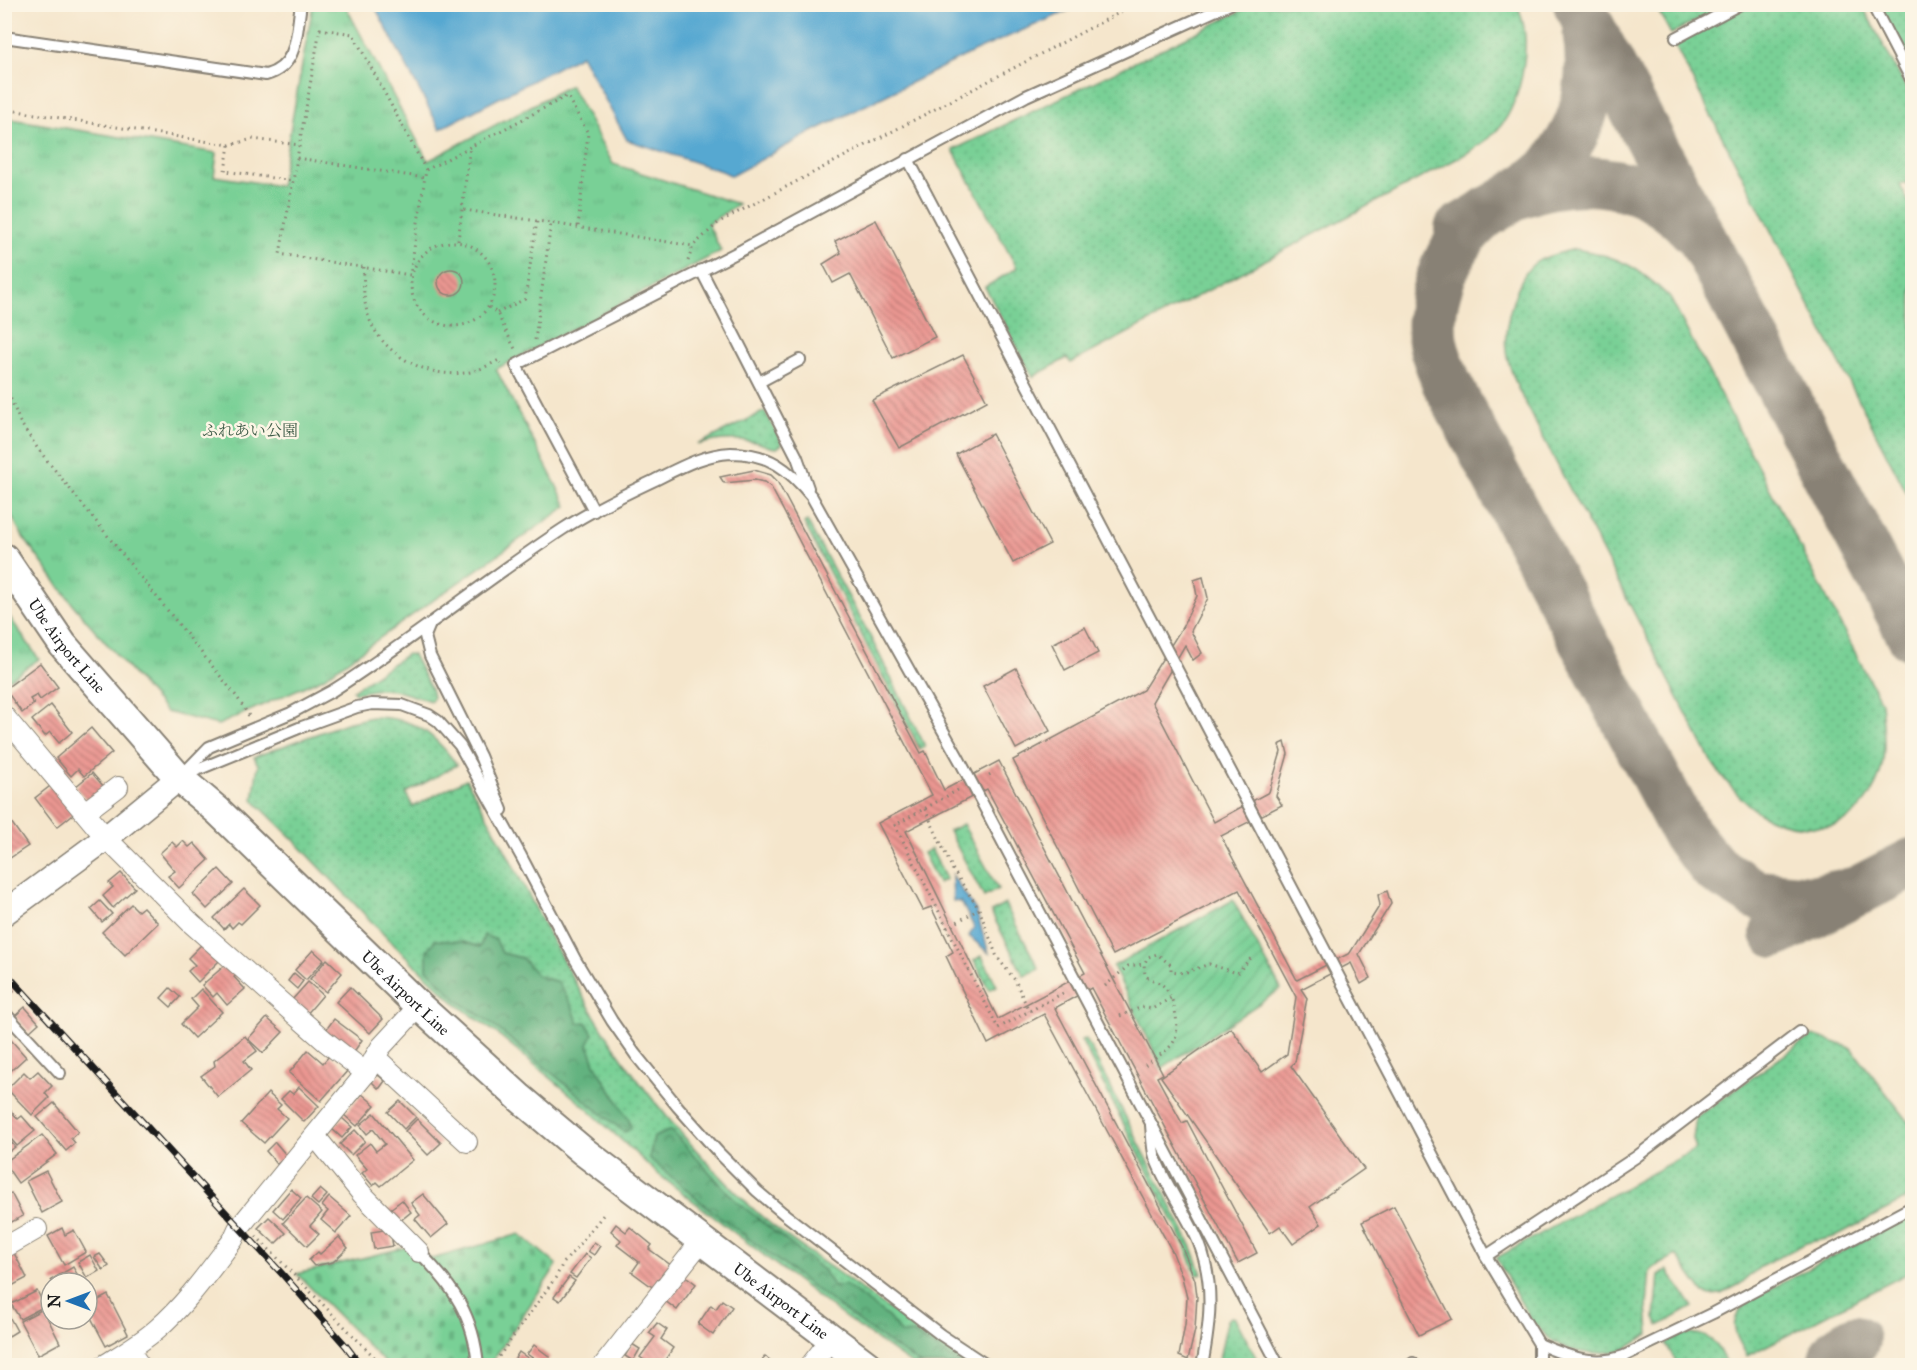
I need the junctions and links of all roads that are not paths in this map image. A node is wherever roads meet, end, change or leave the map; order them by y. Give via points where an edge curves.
1 (301, 4) edge
2 (1230, 4) edge
3 (1740, 4) edge
4 (1872, 4) edge
5 (4, 37) edge
6 (1676, 38) dead end
7 (1912, 81) edge
8 (908, 159) junction
9 (701, 270) junction
10 (800, 360) dead end
11 (759, 382) junction
12 (812, 497) junction
13 (594, 511) junction
14 (4, 558) edge
15 (432, 621) junction
16 (4, 716) edge
17 (179, 778) junction
18 (118, 787) dead end
19 (85, 813) junction
20 (106, 838) junction
21 (521, 856) junction
22 (4, 913) edge
23 (418, 1006) junction
24 (4, 1012) edge
25 (1800, 1032) dead end
26 (370, 1065) junction
27 (60, 1073) dead end
28 (1150, 1119) junction
29 (315, 1136) junction
30 (467, 1142) dead end
31 (1912, 1207) edge
32 (37, 1229) dead end
33 (702, 1240) junction
34 (4, 1248) edge
35 (418, 1252) joint
36 (1486, 1256) junction
37 (831, 1339) junction
38 (1539, 1344) junction
39 (135, 1358) edge
40 (103, 1365) edge
41 (478, 1365) edge
42 (603, 1365) edge
43 (810, 1365) edge
44 (868, 1365) edge
45 (988, 1365) edge
46 (1202, 1365) edge
47 (1279, 1365) edge
48 (1539, 1365) edge

1 - 5 lane via 291,59 266,75
2 - 8 lane via 1026,96
3 - 6 lane
4 - 7 lane
8 - 9 lane
8 - 36 lane
9 - 11 lane
9 - 13 lane via 516,365
10 - 11 lane
11 - 12 lane via 797,457
12 - 13 lane via 782,466 749,454 732,453 703,458
12 - 28 lane via 959,759
13 - 15 lane
14 - 17 main road, Ube Airport Line via 63,645
15 - 17 lane via 314,701 209,747
15 - 21 lane via 426,636 430,656 480,756
16 - 19 street
17 - 20 street
17 - 21 lane via 339,712 372,705 402,705 429,715 450,732
17 - 23 main road, Ube Airport Line
18 - 19 street
19 - 20 street
20 - 22 street
20 - 26 street via 191,923 316,1033
21 - 45 lane via 612,1020 718,1152 783,1214 940,1335
23 - 26 street
23 - 33 main road, Ube Airport Line via 583,1151
24 - 27 lane
25 - 36 lane via 1636,1157
26 - 29 street
26 - 30 street
28 - 46 lane via 1154,1156 1208,1271 1210,1314
28 - 47 lane
29 - 35 street via 368,1201
29 - 39 street
31 - 38 lane via 1624,1356 1594,1361 1565,1356
32 - 34 street
33 - 37 main road, Ube Airport Line
33 - 42 street
35 - 41 lane via 452,1288 461,1304 474,1339
36 - 38 lane
37 - 43 street
37 - 44 main road, Ube Airport Line
38 - 48 lane
39 - 40 street

